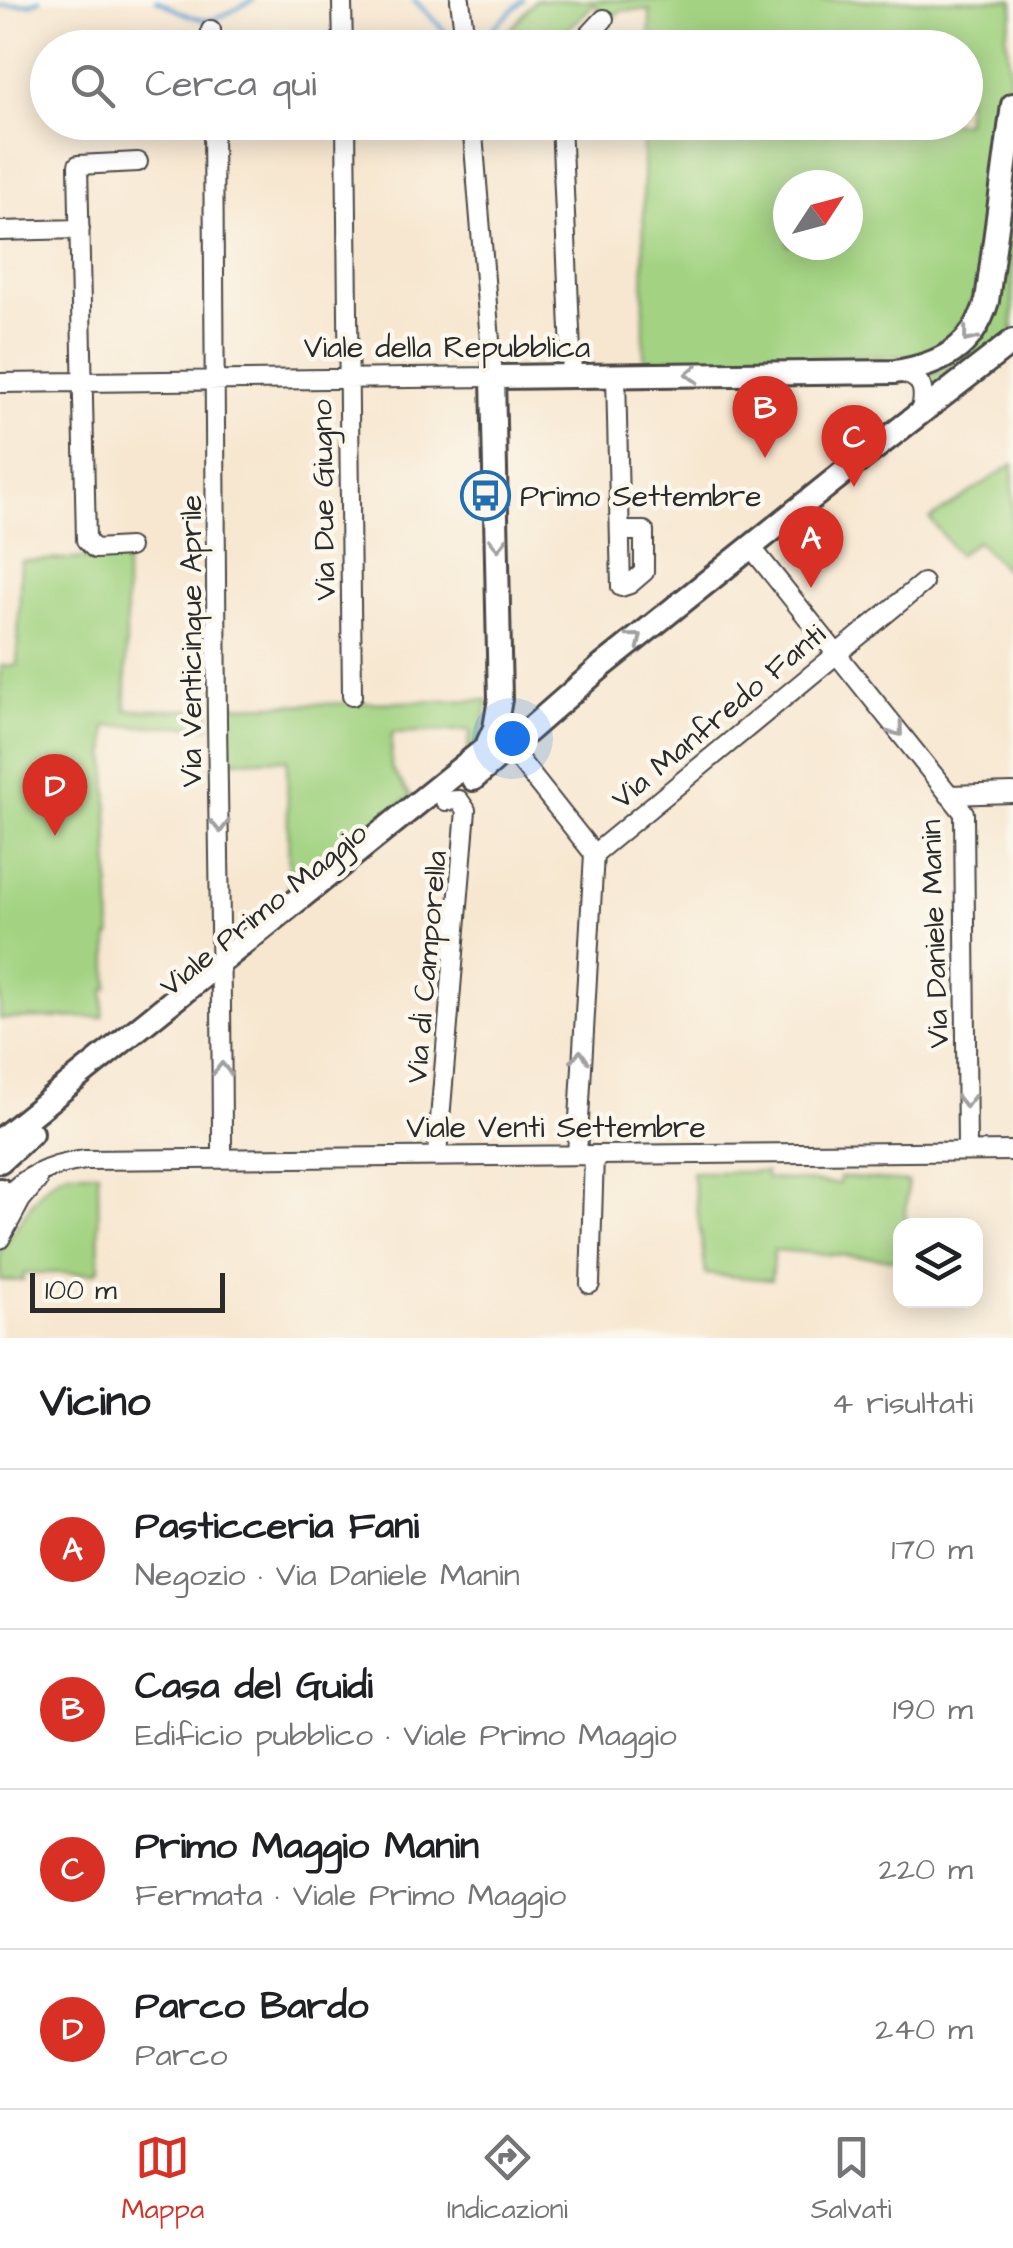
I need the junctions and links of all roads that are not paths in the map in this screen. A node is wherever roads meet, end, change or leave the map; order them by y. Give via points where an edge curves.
1 (461, 2) edge
2 (342, 3) dead end
3 (604, 20) dead end
4 (343, 30) edge
5 (464, 30) edge
6 (594, 30) edge
7 (1013, 105) edge
8 (213, 140) edge
9 (346, 140) edge
10 (473, 140) edge
11 (561, 140) edge
12 (138, 162) dead end
13 (80, 229) junction
14 (0, 231) edge
15 (1013, 341) edge
16 (906, 370) junction
17 (572, 376) junction
18 (616, 376) junction
19 (493, 377) junction
20 (217, 378) junction
21 (350, 378) junction
22 (81, 382) junction
23 (0, 383) edge
24 (920, 414) junction
25 (620, 531) dead end
26 (129, 547) dead end
27 (750, 547) junction
28 (923, 583) dead end
29 (836, 654) junction
30 (352, 696) dead end
31 (561, 701) junction
32 (506, 706) junction
33 (510, 748) junction
34 (1013, 793) edge
35 (949, 795) junction
36 (444, 802) junction
37 (594, 854) junction
38 (223, 970) junction
39 (0, 1140) edge
40 (1013, 1151) edge
41 (967, 1152) junction
42 (437, 1155) junction
43 (586, 1155) junction
44 (222, 1159) junction
45 (0, 1161) edge
46 (49, 1170) junction
47 (0, 1190) edge
48 (1, 1210) edge
49 (0, 1240) edge
50 (590, 1284) dead end

1 - 5 street
2 - 4 street
3 - 6 street
7 -> 16 main road via 982,317 956,351
8 - 20 street, Via Venticinque Aprile
9 - 21 street, Via Due Giugno
10 - 19 street
11 - 17 street
12 - 13 street via 78,164
13 - 14 street
13 - 22 street
15 - 24 main road, Viale Primo Maggio
16 -> 18 main road, Viale della Repubblica
16 - 24 street via 921,382
17 - 18 main road, Viale della Repubblica
17 - 19 main road, Viale della Repubblica
18 - 25 street
19 - 21 street, Viale della Repubblica
19 -> 32 main road
20 - 21 street, Viale della Repubblica
20 - 22 street, Viale della Repubblica
20 -> 38 street, Via Venticinque Aprile
21 - 30 street, Via Due Giugno
22 - 23 street, Viale della Repubblica
22 - 26 street via 86,540 94,550
24 - 27 main road, Viale Primo Maggio
27 - 29 street, Via Daniele Manin
31 -> 27 main road, Viale Primo Maggio
28 - 29 street, Via Manfredo Fanti
29 -> 35 street, Via Daniele Manin
29 - 37 street, Via Manfredo Fanti
31 - 32 main road, Viale Primo Maggio via 534,714
31 - 33 main road, Viale Primo Maggio
32 - 38 main road, Viale Primo Maggio via 480,754
33 - 36 main road, Viale Primo Maggio
33 - 37 street
34 - 35 street
35 -> 41 street, Via Daniele Manin via 964,812
36 - 38 main road, Viale Primo Maggio
36 - 42 street, Via di Camporella via 459,800 466,810
43 -> 37 street
38 - 39 main road, Viale Primo Maggio
44 -> 38 street, Via Venticinque Aprile
38 - 45 main road, Viale Primo Maggio
40 - 41 street, Viale Venti Settembre
41 - 43 street, Viale Venti Settembre
42 - 43 street, Viale Venti Settembre
42 - 44 street, Viale Venti Settembre
43 - 50 street
44 - 46 street, Viale Venti Settembre via 99,1160
46 - 48 street via 10,1192
46 - 49 street via 21,1200
47 - 48 main road

